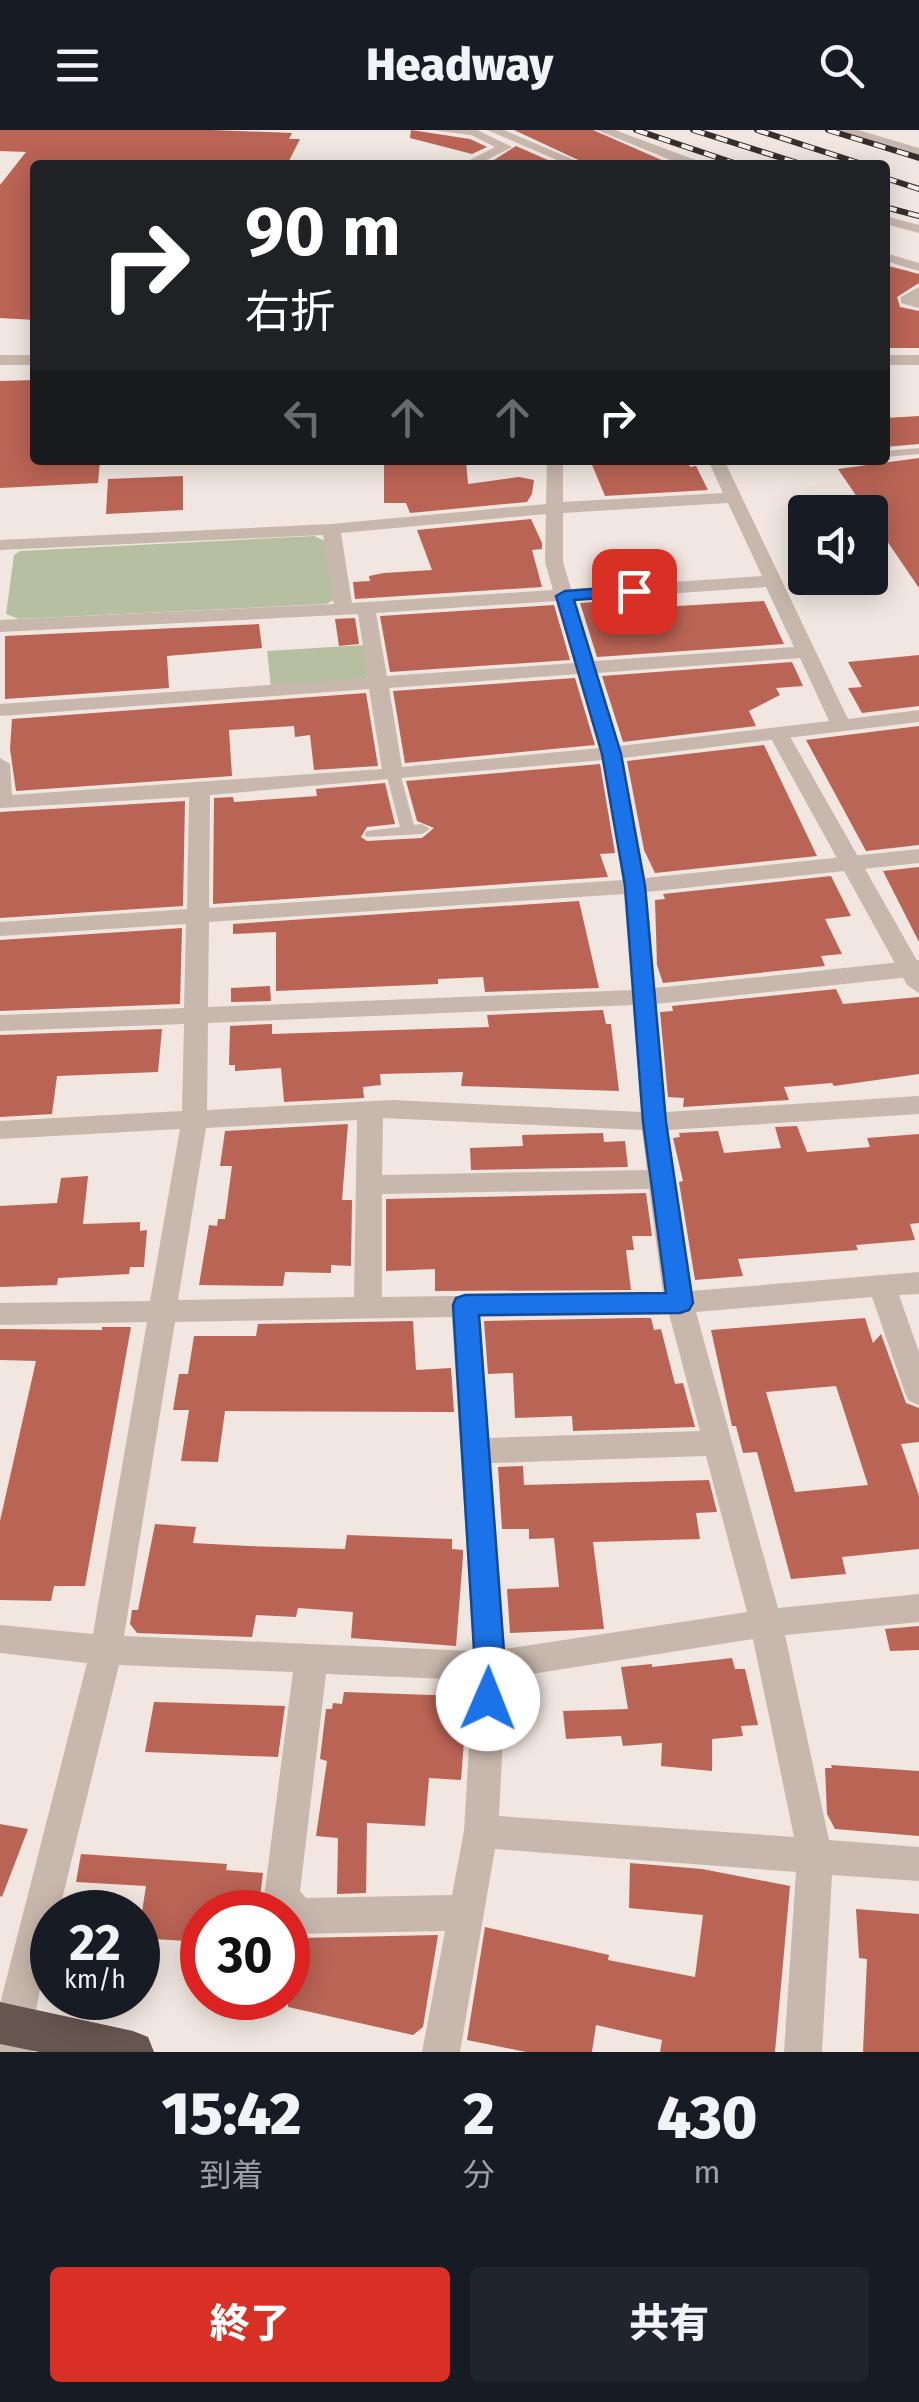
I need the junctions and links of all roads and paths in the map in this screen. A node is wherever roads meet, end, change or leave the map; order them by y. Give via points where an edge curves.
1 (439, 130) edge
2 (469, 130) edge
3 (493, 130) edge
4 (604, 130) edge
5 (845, 130) edge
6 (506, 148) junction
7 (919, 152) edge
8 (478, 160) edge
9 (537, 160) edge
10 (568, 160) edge
11 (689, 160) edge
12 (890, 221) edge
13 (919, 230) edge
14 (890, 258) edge
15 (919, 267) edge
16 (890, 269) edge
17 (919, 278) edge
18 (919, 292) edge
19 (919, 304) edge
20 (0, 360) edge
21 (30, 360) edge
22 (890, 360) edge
23 (919, 360) edge
24 (919, 451) edge
25 (890, 454) edge
26 (555, 465) edge
27 (718, 465) edge
28 (734, 498) junction
29 (555, 508) junction
30 (332, 529) junction
31 (2, 544) edge
32 (0, 567) edge
33 (772, 581) junction
34 (565, 596) junction
35 (344, 608) junction
36 (366, 608) junction
37 (0, 626) edge
38 (806, 652) junction
39 (586, 668) junction
40 (376, 683) junction
41 (0, 710) edge
42 (919, 716) edge
43 (841, 726) junction
44 (779, 735) junction
45 (612, 754) junction
46 (0, 764) edge
47 (394, 773) junction
48 (200, 791) junction
49 (1, 802) edge
50 (372, 834) dead end
51 (919, 856) edge
52 (850, 863) junction
53 (635, 886) junction
54 (195, 916) junction
55 (0, 929) edge
56 (916, 974) edge
57 (644, 997) junction
58 (194, 1013) junction
59 (0, 1023) edge
60 (919, 1105) edge
61 (370, 1110) junction
62 (194, 1122) junction
63 (654, 1122) junction
64 (0, 1130) edge
65 (661, 1179) junction
66 (369, 1185) junction
67 (919, 1283) edge
68 (882, 1286) junction
69 (680, 1303) junction
70 (465, 1305) junction
71 (368, 1306) junction
72 (165, 1311) junction
73 (0, 1314) edge
74 (919, 1393) edge
75 (717, 1443) junction
76 (475, 1451) junction
77 (919, 1608) edge
78 (766, 1623) junction
79 (0, 1638) edge
80 (106, 1650) junction
81 (311, 1658) junction
82 (490, 1666) junction
83 (481, 1831) junction
84 (815, 1856) junction
85 (919, 1864) edge
86 (466, 1913) junction
87 (9, 2034) edge
88 (133, 2052) edge
89 (441, 2052) edge
90 (803, 2052) edge

1 - 2 street
2 - 6 street
3 - 10 street
4 - 11 street
5 - 7 street
6 - 8 street
6 - 9 street
12 - 13 street
14 - 15 street
16 - 17 street
18 - 19 street via 906,300
20 - 21 street
22 - 23 street
24 - 25 lane
26 - 29 street
27 - 28 street
28 - 29 street
28 - 33 street
29 - 30 street
29 - 34 street via 554,562
30 - 31 street
30 - 35 street
31 - 32 street
33 - 34 street
33 - 38 street
34 - 36 street
34 - 39 street
35 - 36 street
35 - 37 street
36 - 40 street
38 - 39 street
38 - 43 street
39 - 40 street
39 - 45 street
40 - 41 street
40 - 47 street
42 - 43 street
43 - 44 street
44 - 45 street
44 - 52 street
45 - 47 street
45 - 53 street
46 - 49 street
47 - 48 street
47 - 50 lane via 415,829
48 - 49 street
48 - 54 street
51 - 52 street
52 - 53 street
52 - 56 street
53 - 54 street
53 - 57 street
54 - 55 street
54 - 58 street
56 - 57 street
57 - 58 street
57 - 63 street
58 - 59 street
58 - 62 street
60 - 63 street
61 - 62 street
61 - 63 street
61 - 66 street
62 - 64 street
62 - 72 street
63 - 65 street
65 - 66 street
65 - 69 street
66 - 71 street
67 - 68 street
68 - 69 street
68 - 74 street
69 - 70 street
69 - 75 street
70 - 71 street
70 - 76 street
71 - 72 street
72 - 73 street
72 - 80 street
75 - 76 street
75 - 78 street
76 - 82 street
77 - 78 street
78 - 82 street
78 - 84 street
79 - 80 street
80 - 81 street
80 - 87 street
81 - 82 street
81 - 86 street via 282,1898 298,1916
82 - 83 street
83 - 84 street
83 - 86 street
84 - 85 street
84 - 90 street
86 - 89 street
87 - 88 highway

